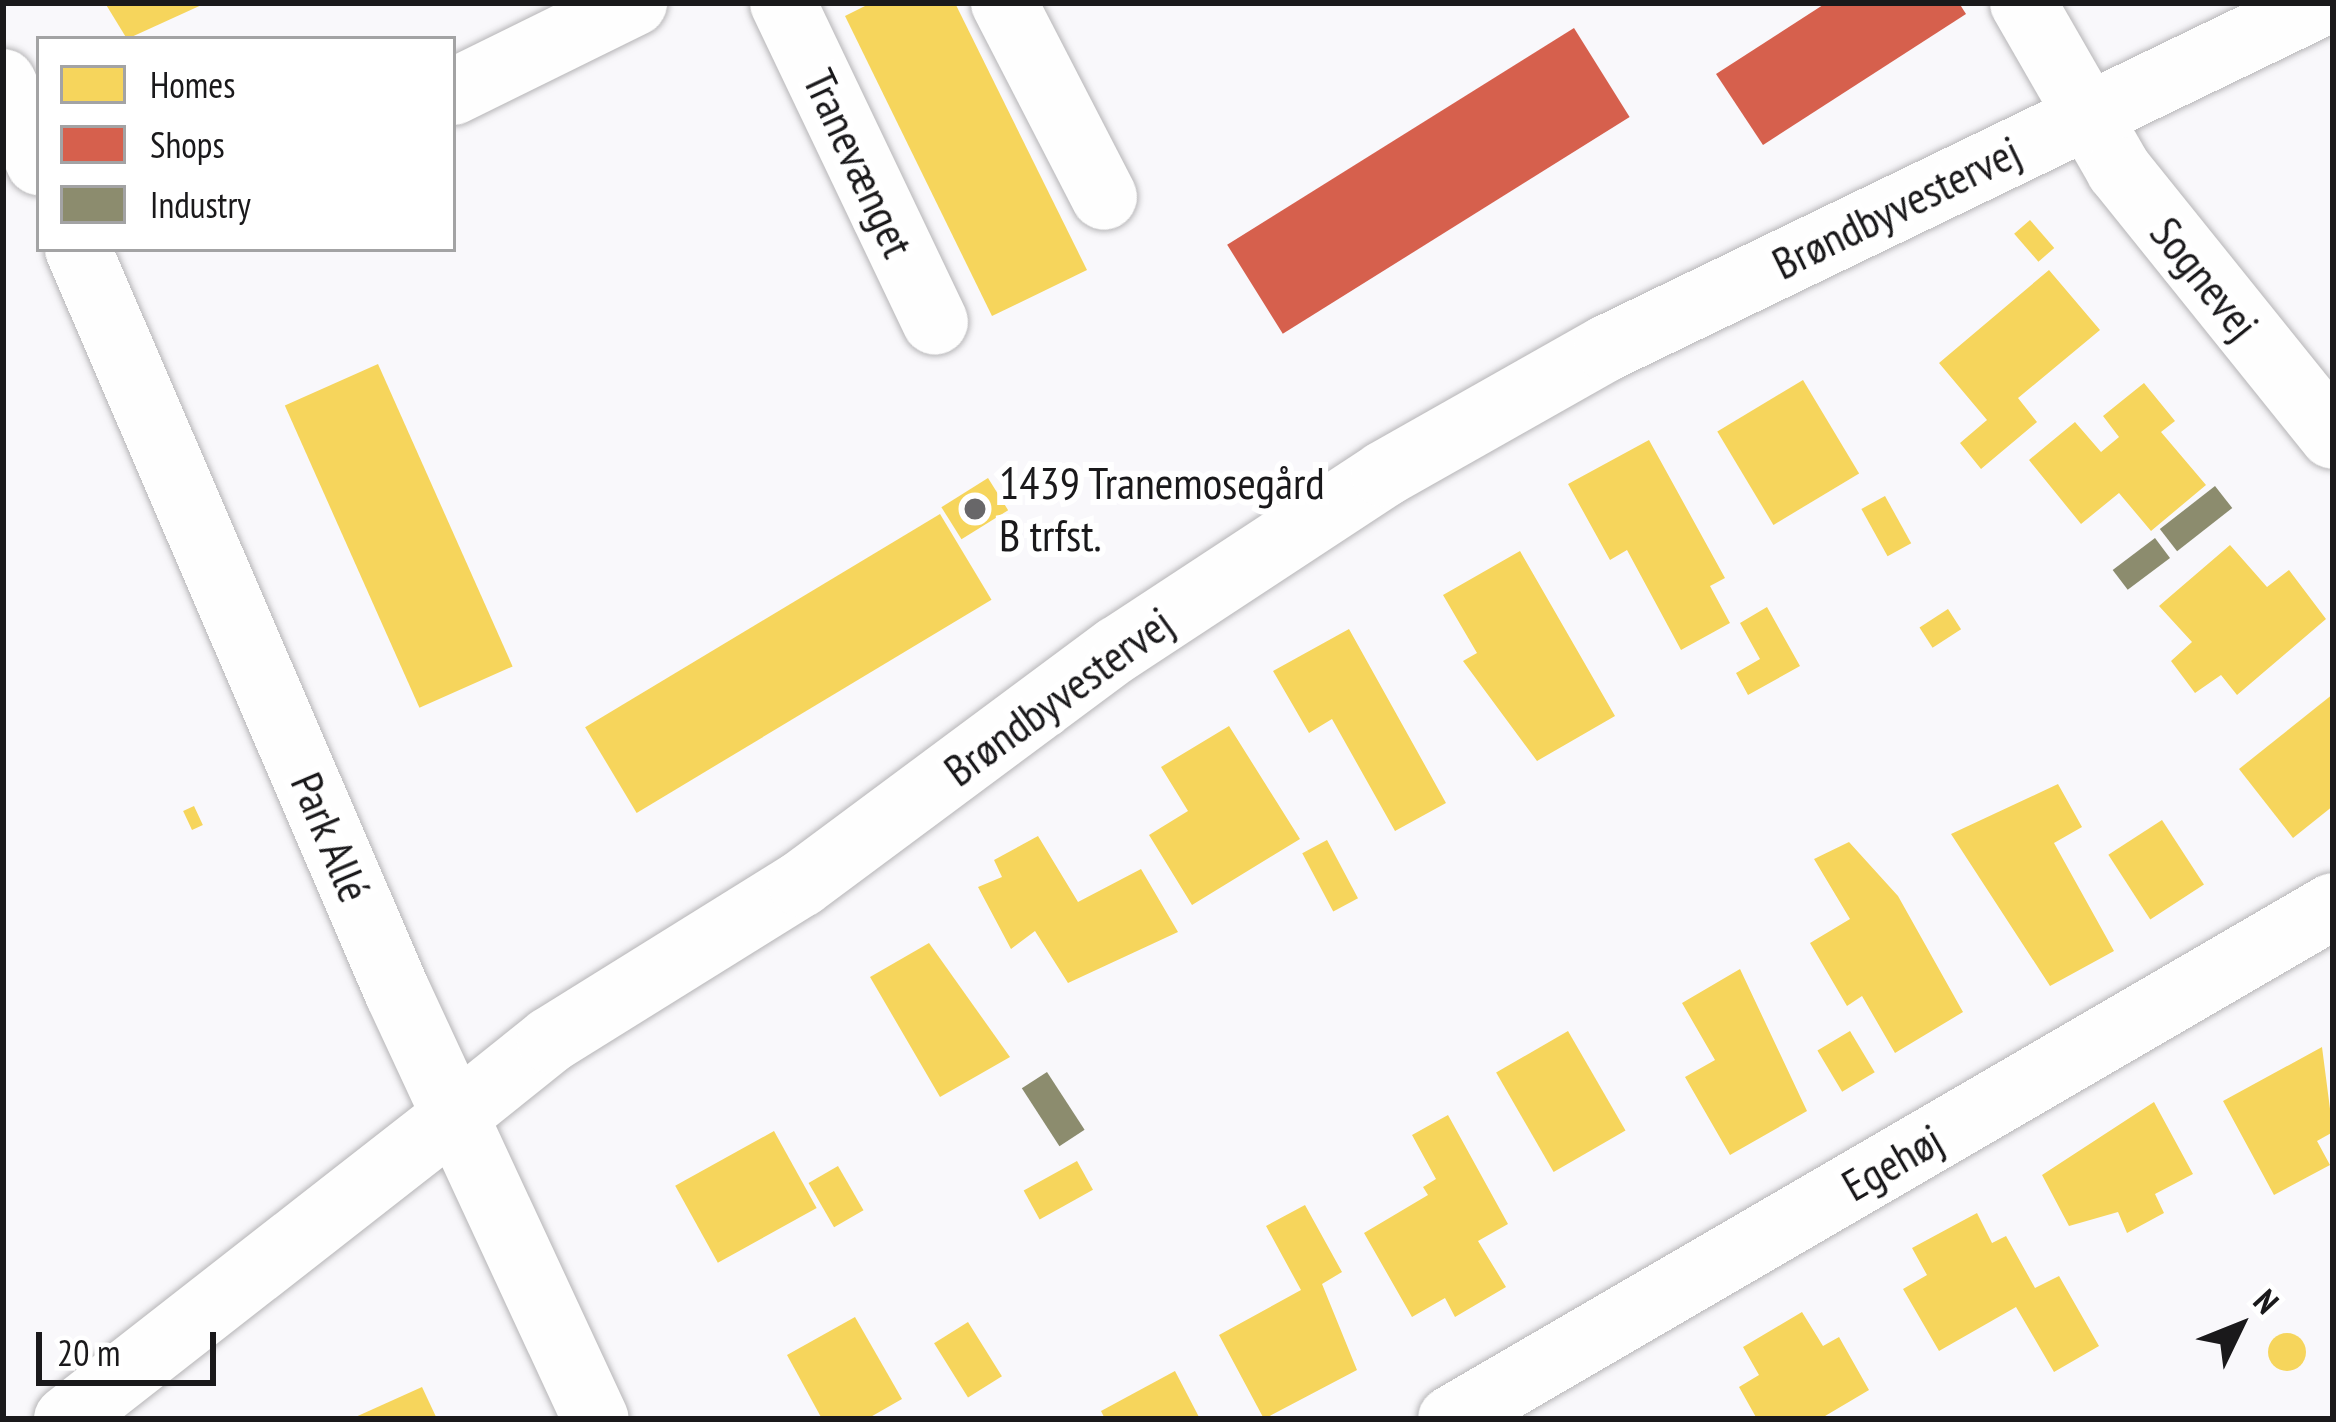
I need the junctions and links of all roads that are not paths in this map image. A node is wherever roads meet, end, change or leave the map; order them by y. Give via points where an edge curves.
1 (634, 3) edge
2 (784, 3) edge
3 (1004, 3) edge
4 (2023, 3) edge
5 (2322, 3) edge
6 (3, 82) edge
7 (456, 91) edge
8 (2084, 116) junction
9 (36, 156) edge
10 (1104, 197) dead end
11 (79, 252) edge
12 (935, 322) dead end
13 (2333, 436) edge
14 (2333, 906) edge
15 (454, 1118) junction
16 (67, 1419) edge
17 (596, 1419) edge
18 (1451, 1419) edge

1 - 7 street
2 - 12 street, Tranevænget
3 - 10 street
4 - 8 street
5 - 8 street, Brøndbyvestervej
6 - 9 street
8 - 13 street, Sognevej
8 - 15 street, Brøndbyvestervej via 1607,348 1384,474 1118,649 800,884 550,1040
11 - 15 street, Park Allé
14 - 18 street, Egehøj
15 - 16 street, Brøndbyvestervej
15 - 17 street, Park Allé

